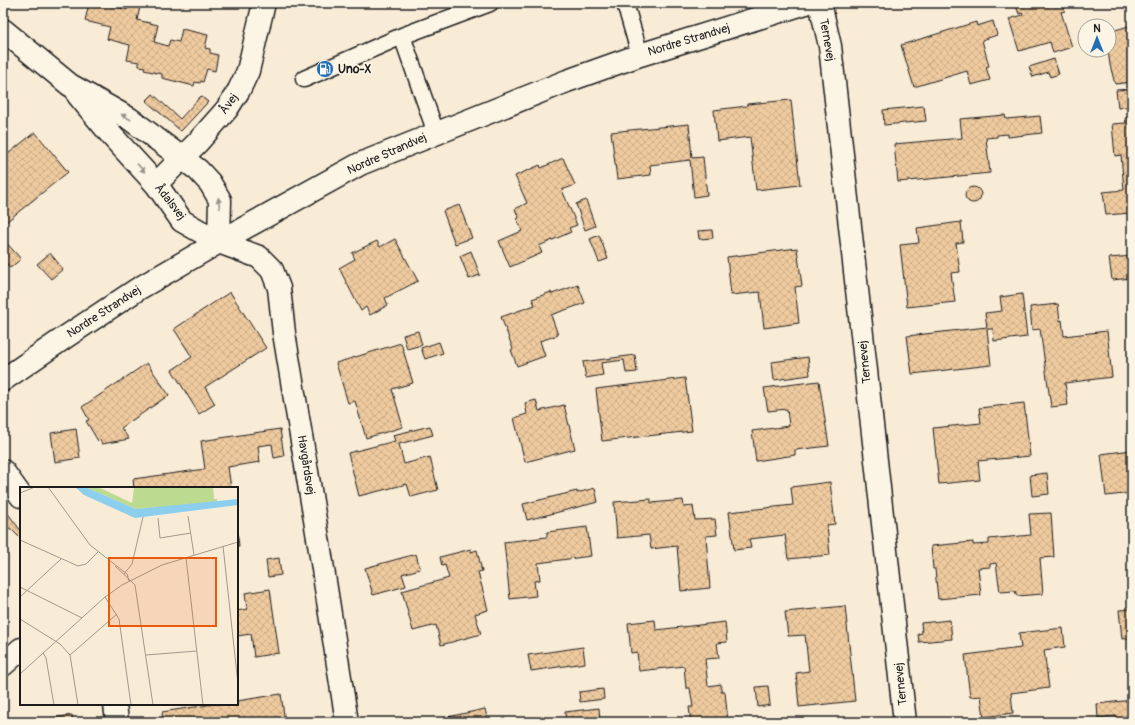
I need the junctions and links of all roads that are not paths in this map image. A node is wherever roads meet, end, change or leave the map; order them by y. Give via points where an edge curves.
1 (264, 3) edge
2 (490, 3) edge
3 (625, 3) edge
4 (806, 3) edge
5 (820, 3) edge
6 (3, 30) edge
7 (402, 36) junction
8 (640, 55) junction
9 (304, 79) dead end
10 (70, 85) junction
11 (436, 133) junction
12 (182, 158) junction
13 (156, 184) junction
14 (219, 242) junction
15 (3, 380) edge
16 (3, 471) edge
17 (20, 495) edge
18 (20, 650) edge
19 (3, 665) edge
20 (115, 705) edge
21 (118, 722) edge
22 (347, 722) edge
23 (906, 722) edge

1 - 12 street, Åvej via 248,72 240,90 227,109
2 - 7 lane
3 - 8 lane
4 - 8 street, Nordre Strandvej
5 - 23 street, Ternevej via 830,46
6 - 10 street, Ådalsvej
7 - 9 lane
7 - 11 lane
8 - 11 street, Nordre Strandvej
12 -> 10 street, Ådalsvej via 130,119
10 -> 13 street, Ådalsvej
11 - 14 street, Nordre Strandvej via 360,164
12 - 13 street, Åvej
14 -> 12 street, Ådalsvej via 220,200 210,182
13 - 14 street, Ådalsvej via 182,221
14 - 15 street, Nordre Strandvej via 138,290
14 - 22 street, Havgårdsvej via 259,257 272,270 279,288 284,333
16 - 17 street
18 - 19 street
20 - 21 street

